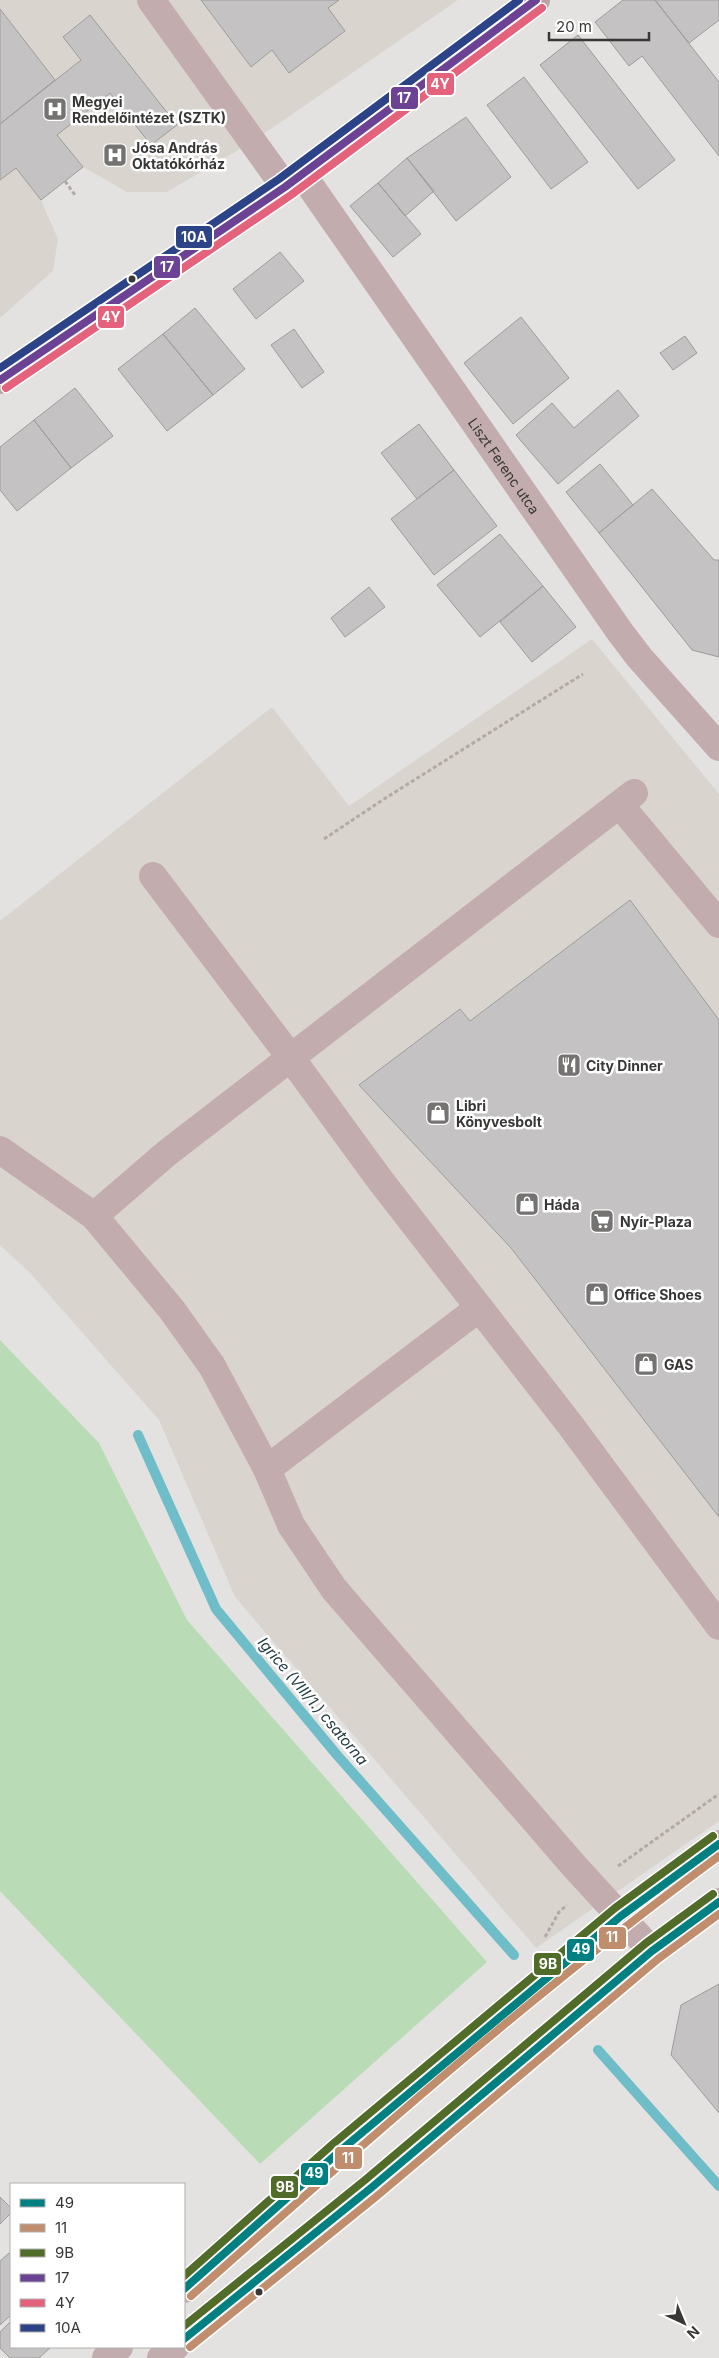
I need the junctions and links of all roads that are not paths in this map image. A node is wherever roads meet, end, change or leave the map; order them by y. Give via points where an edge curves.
1 (151, 0) edge
2 (536, 0) edge
3 (293, 180) junction
4 (0, 380) edge
5 (715, 735) edge
6 (152, 876) dead end
7 (719, 924) edge
8 (291, 1058) junction
9 (0, 1150) edge
10 (94, 1216) junction
11 (479, 1308) junction
12 (266, 1469) junction
13 (719, 1626) edge
14 (719, 1844) edge
15 (719, 1902) edge
16 (622, 1916) junction
17 (652, 1951) junction
18 (185, 2288) edge
19 (185, 2338) edge
20 (118, 2348) edge
21 (174, 2348) edge
22 (106, 2358) edge
23 (161, 2358) edge

1 - 3 street, Liszt Ferenc utca
2 - 3 main road
3 - 4 main road
3 - 5 street, Liszt Ferenc utca via 639,657
6 - 8 street
7 - 8 street via 627,799
8 - 10 street
8 - 11 street
9 - 10 street
10 - 12 street via 172,1310 212,1366
11 - 12 street
11 - 13 street
12 - 16 street via 291,1525 334,1589 575,1867
14 - 16 street
15 - 17 street
16 - 17 street
16 - 18 street via 340,2151
17 - 19 street
20 - 22 street
21 - 23 street

